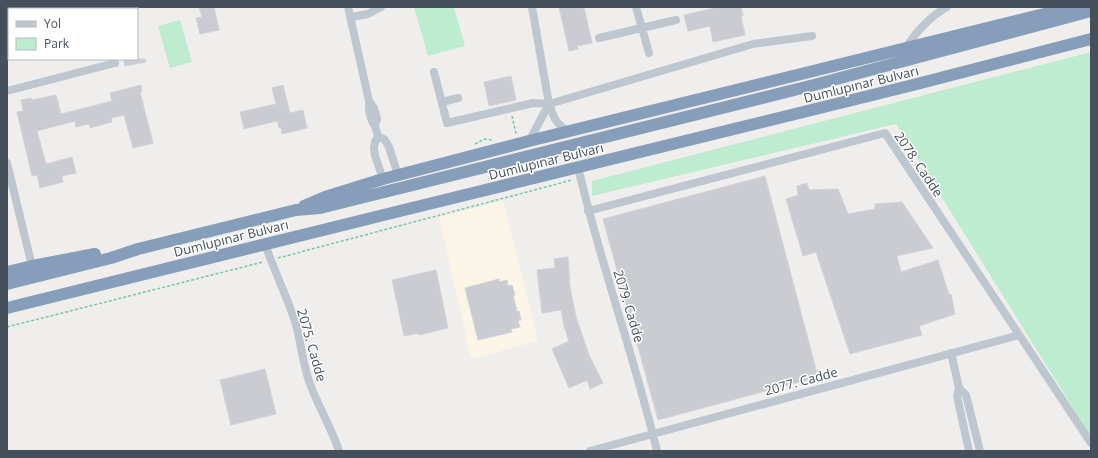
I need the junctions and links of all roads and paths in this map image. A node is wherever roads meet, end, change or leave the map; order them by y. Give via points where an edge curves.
1 (348, 7) edge
2 (380, 7) edge
3 (532, 7) edge
4 (636, 7) edge
5 (946, 7) edge
6 (1073, 7) edge
7 (1091, 11) edge
8 (351, 17) junction
9 (676, 20) dead end
10 (642, 28) junction
11 (812, 36) dead end
12 (599, 38) dead end
13 (1091, 39) edge
14 (905, 49) junction
15 (649, 53) dead end
16 (115, 63) dead end
17 (434, 72) dead end
18 (7, 91) edge
19 (458, 98) dead end
20 (442, 102) junction
21 (549, 104) junction
22 (510, 108) junction
23 (567, 131) junction
24 (378, 136) junction
25 (516, 136) dead end
26 (491, 140) dead end
27 (529, 141) junction
28 (474, 145) dead end
29 (7, 164) edge
30 (579, 173) junction
31 (398, 175) junction
32 (383, 179) junction
33 (296, 210) junction
34 (588, 211) junction
35 (265, 244) junction
36 (138, 249) junction
37 (270, 260) junction
38 (32, 266) junction
39 (7, 272) edge
40 (7, 284) edge
41 (7, 308) edge
42 (7, 326) edge
43 (1019, 335) junction
44 (951, 353) junction
45 (959, 388) junction
46 (653, 434) junction
47 (1091, 443) edge
48 (338, 451) edge
49 (590, 451) edge
50 (657, 451) edge
51 (969, 451) edge
52 (980, 451) edge

1 - 8 street
2 - 8 street via 368,14
3 - 21 street
4 - 10 street
5 - 14 street via 925,23
6 - 14 highway
7 - 33 highway, Dumlupınar Bulvarı via 814,85 320,208
8 - 24 street via 369,101 368,110
9 - 10 street
10 - 12 street
10 - 15 street
11 - 21 street via 753,44
13 - 30 highway, Dumlupınar Bulvarı
14 - 23 highway
16 - 18 street
17 - 20 street
19 - 20 street
20 - 22 street via 447,123
21 - 22 street via 532,103
21 - 23 street via 557,124
21 - 27 street
22 - 25 path
23 - 27 highway
24 - 31 street via 385,140 389,147
24 - 32 street via 374,148
26 - 28 path via 485,139
27 - 31 highway
29 - 38 street
30 - 34 street, 2079. Cadde
30 - 35 highway, Dumlupınar Bulvarı
30 - 37 path via 505,198
31 - 32 highway
32 - 33 highway via 325,197
33 - 36 highway, Dumlupınar Bulvarı
34 - 43 street, 2078. Cadde via 885,133
34 - 46 street, 2079. Cadde
35 - 37 street, 2075. Cadde
35 - 41 highway, Dumlupınar Bulvarı
36 - 38 highway, Dumlupınar Bulvarı via 110,251
36 - 40 highway, Dumlupınar Bulvarı
37 - 42 path
37 - 48 street, 2075. Cadde via 295,321 307,376 332,431
38 - 39 highway, Dumlupınar Bulvarı
43 - 44 street, 2077. Cadde
43 - 47 street, 2078. Cadde
44 - 45 street
44 - 46 street, 2077. Cadde
45 - 51 street via 957,396
45 - 52 street via 966,395
46 - 49 street, 2077. Cadde
46 - 50 street, 2079. Cadde

